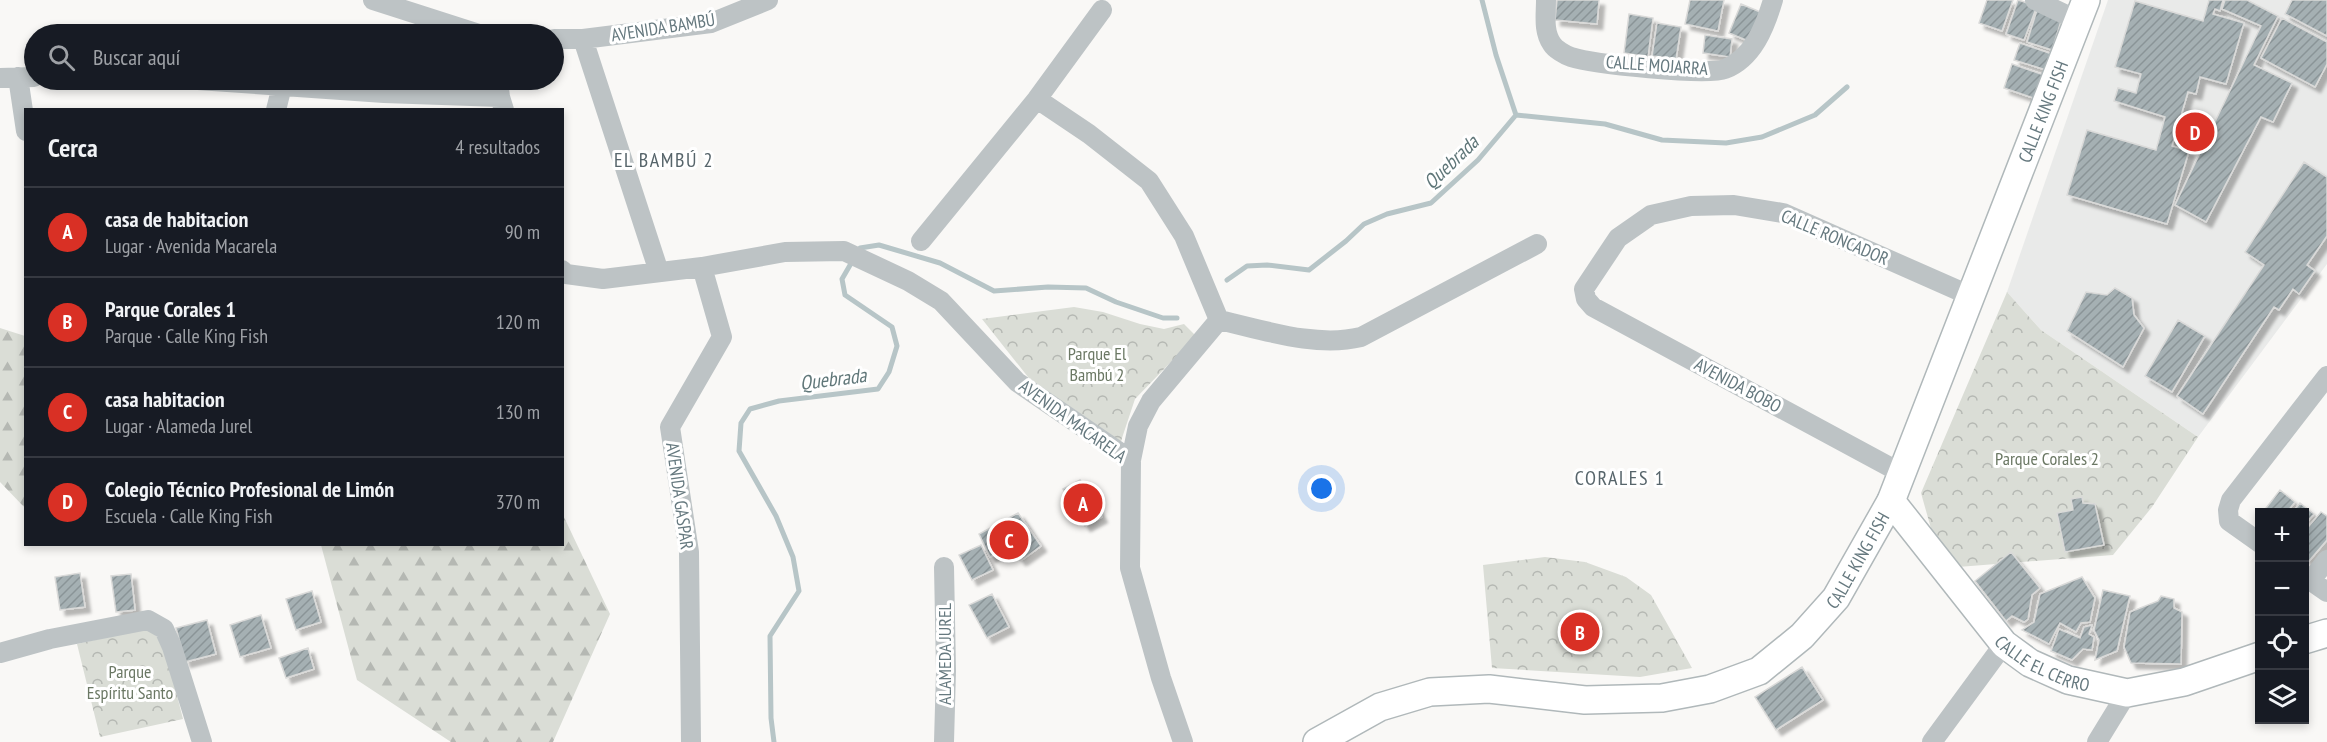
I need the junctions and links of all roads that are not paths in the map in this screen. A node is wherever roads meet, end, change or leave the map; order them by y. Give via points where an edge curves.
1 (373, 0) edge
2 (768, 0) edge
3 (1546, 0) edge
4 (1773, 0) edge
5 (2035, 0) edge
6 (1102, 10) dead end
7 (2083, 11) edge
8 (448, 24) edge
9 (564, 39) edge
10 (583, 39) junction
11 (17, 77) edge
12 (281, 90) edge
13 (379, 90) edge
14 (501, 95) edge
15 (1037, 99) junction
16 (276, 108) edge
17 (24, 119) edge
18 (921, 241) dead end
19 (1537, 244) dead end
20 (702, 267) junction
21 (564, 272) edge
22 (659, 272) junction
23 (1584, 290) joint
24 (1971, 296) junction
25 (1219, 320) junction
26 (2327, 376) edge
27 (1131, 460) junction
28 (1900, 473) junction
29 (1891, 501) junction
30 (2255, 540) edge
31 (2327, 560) edge
32 (944, 567) dead end
33 (2309, 577) edge
34 (2309, 579) edge
35 (2327, 592) edge
36 (2327, 633) edge
37 (2309, 638) edge
38 (2004, 645) junction
39 (0, 653) edge
40 (2255, 657) edge
41 (2127, 693) junction
42 (202, 742) edge
43 (691, 742) edge
44 (944, 742) edge
45 (1183, 742) edge
46 (1317, 742) edge
47 (1932, 742) edge
48 (2097, 742) edge

1 - 8 street
2 - 10 street, AVENIDA BAMBÚ via 711,23
3 - 4 street, CALLE MOJARRA via 1545,28 1553,45 1570,57 1690,72 1725,69 1749,53 1767,21
5 - 7 street
6 - 15 street
7 - 24 street, CALLE KING FISH
9 - 10 street, AVENIDA BAMBÚ
10 - 22 street
11 - 17 street
12 - 16 street
13 - 14 street
15 - 18 street
15 - 25 street via 1149,181 1184,237
19 - 25 street via 1361,337 1340,342
20 - 22 street, AVENIDA MACARELA
20 - 27 street, AVENIDA MACARELA via 785,252 844,251 941,301 1017,382
20 - 43 street, AVENIDA GASPAR via 722,337 670,427 689,552
21 - 22 street, AVENIDA MACARELA via 603,279
23 - 24 street, CALLE RONCADOR via 1618,238 1651,215 1691,206 1734,205 1783,213
23 - 28 street, AVENIDA BOBO via 1593,307
24 - 28 street, CALLE KING FISH
25 - 27 street via 1151,402 1138,426
26 - 30 street via 2231,500 2229,521
27 - 45 street, AVENIDA MACARELA via 1130,568
28 - 29 street, CALLE KING FISH
29 - 38 street, CALLE EL CERRO
29 - 46 street, CALLE KING FISH via 1836,598 1802,636 1759,671 1710,689 1662,698 1585,700 1489,689 1430,693 1380,707
31 - 33 street
32 - 44 street, ALAMEDA JUREL
34 - 35 street
36 - 37 street
38 - 41 street, CALLE EL CERRO via 2030,663 2068,680
38 - 47 street
39 - 42 street via 61,636 148,620 164,629 172,647
40 - 41 street, CALLE EL CERRO via 2184,682
41 - 48 street

